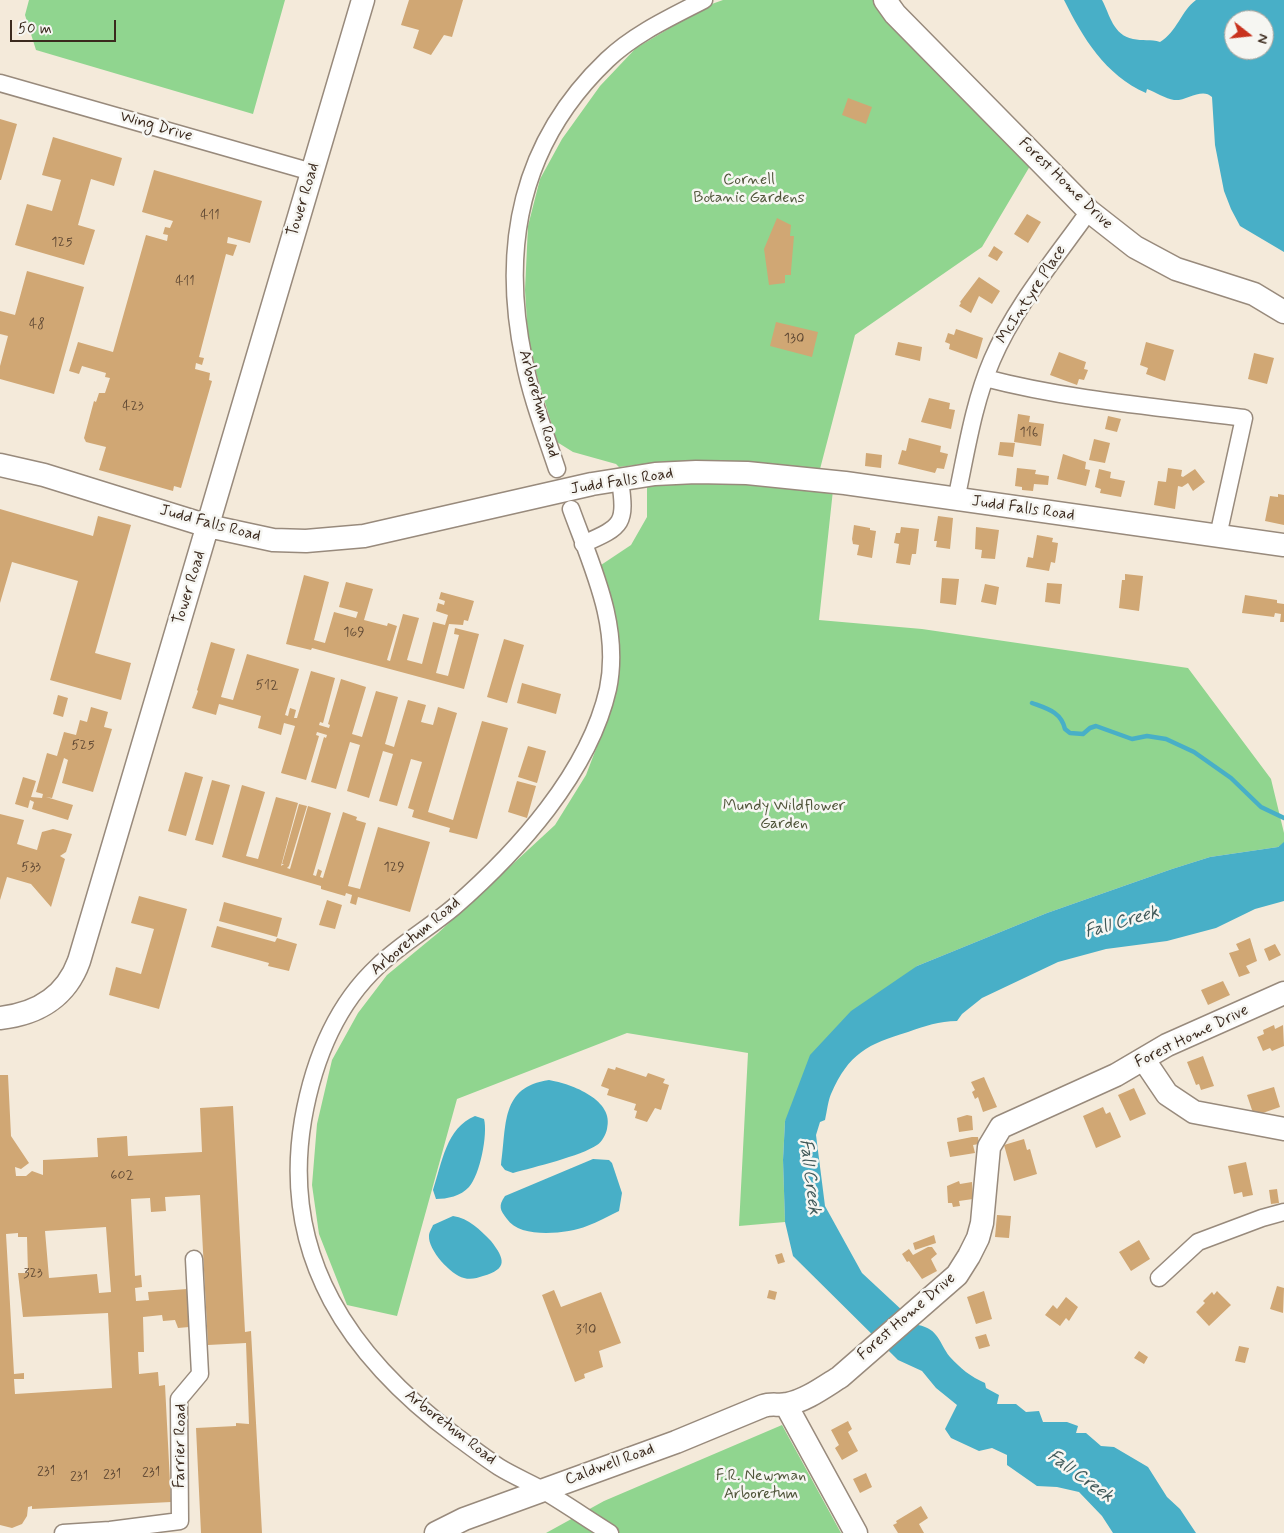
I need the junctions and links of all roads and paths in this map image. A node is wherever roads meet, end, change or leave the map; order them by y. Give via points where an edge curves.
1 (363, 0) edge
2 (704, 0) edge
3 (885, 0) edge
4 (0, 83) edge
5 (312, 172) junction
6 (1089, 211) junction
7 (1284, 312) edge
8 (985, 378) junction
9 (0, 465) edge
10 (557, 469) dead end
11 (620, 480) junction
12 (956, 500) junction
13 (571, 509) dead end
14 (208, 526) junction
15 (1218, 536) junction
16 (583, 544) junction
17 (1284, 545) edge
18 (1284, 994) edge
19 (0, 1018) edge
20 (1144, 1060) junction
21 (1284, 1129) edge
22 (1284, 1212) edge
23 (194, 1259) dead end
24 (1159, 1278) dead end
25 (786, 1404) junction
26 (541, 1490) junction
27 (63, 1533) edge
28 (436, 1533) edge
29 (610, 1533) edge
30 (856, 1533) edge

1 - 5 street, Tower Road
2 - 10 street, Arboretum Road via 658,24 608,59 588,79 551,130 531,171 521,202 515,246 516,313 532,395
3 - 6 street, Forest Home Drive via 895,14
4 - 5 street, Wing Drive
5 - 14 street, Tower Road
6 - 7 street, Forest Home Drive via 1135,247 1176,269 1254,294
6 - 8 street, McIntyre Place via 1004,334
8 - 12 street, McIntyre Place
8 - 15 street via 1027,389 1244,418
9 - 14 street, Judd Falls Road via 44,475
11 - 12 street, Judd Falls Road via 655,474 747,473 844,483
11 - 14 street, Judd Falls Road via 339,540 273,540
11 - 16 street via 622,519 609,532
12 - 15 street, Judd Falls Road
13 - 16 street, Arboretum Road
14 - 19 street, Tower Road via 75,972 63,991 40,1008
15 - 17 street, Judd Falls Road
16 - 26 street, Arboretum Road via 607,614 611,652 607,691 582,755 561,792 519,842 456,905 376,968 344,1008 316,1066 306,1105 298,1171 301,1209 316,1268 344,1323 392,1381 428,1415 498,1466
18 - 20 street, Forest Home Drive via 1167,1045
20 - 21 street via 1167,1094 1194,1112
20 - 25 street, Forest Home Drive via 1001,1127 989,1148 982,1223 974,1247 957,1276 823,1388
22 - 24 street via 1198,1242
23 - 27 street, Farrier Road via 200,1374 179,1399 180,1521
25 - 26 street, Caldwell Road via 764,1406 676,1442
25 - 30 street
26 - 28 street, Caldwell Road
26 - 29 street, Arboretum Road

